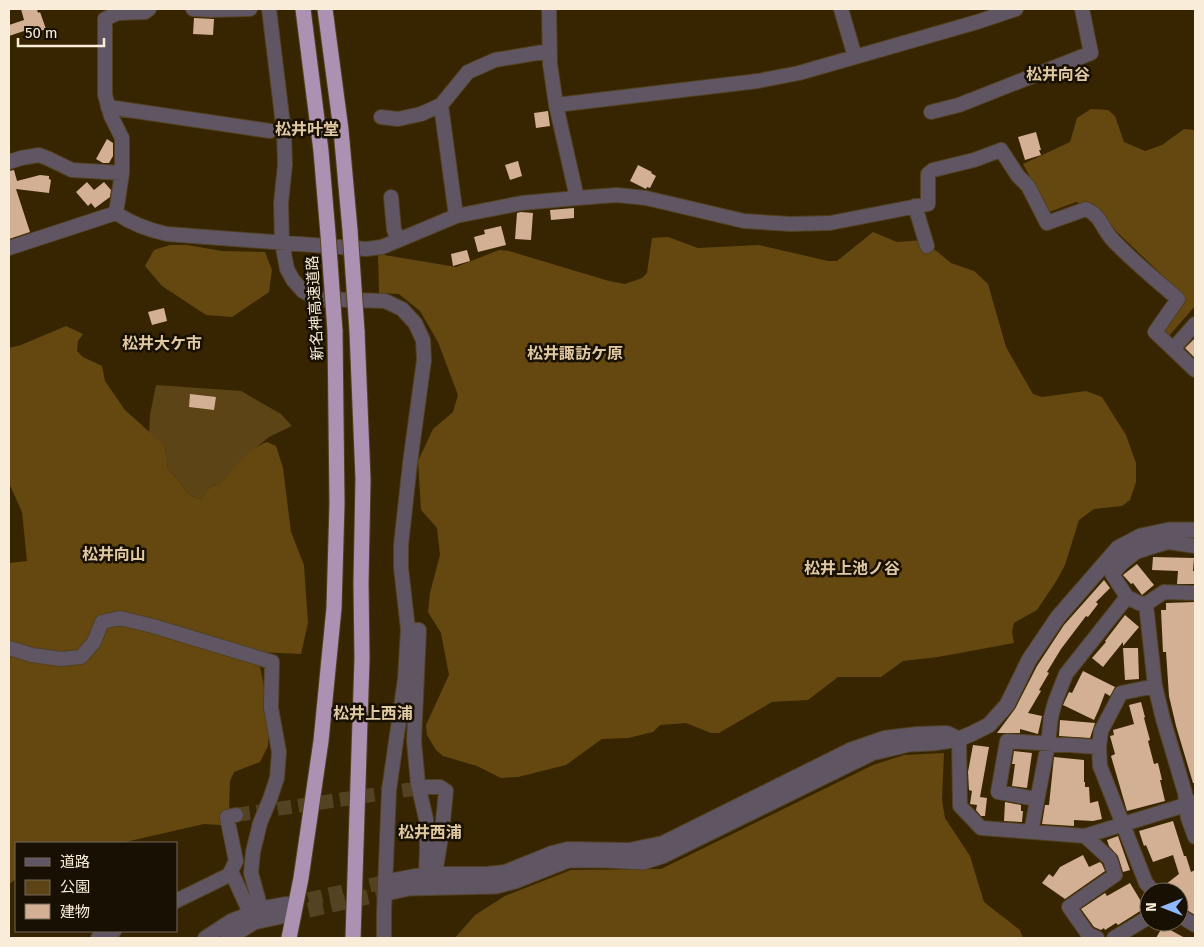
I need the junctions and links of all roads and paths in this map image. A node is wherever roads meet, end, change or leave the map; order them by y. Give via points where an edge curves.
1 (149, 9) edge
2 (193, 9) edge
3 (250, 9) edge
4 (269, 9) edge
5 (303, 9) edge
6 (325, 9) edge
7 (549, 9) edge
8 (841, 9) edge
9 (1016, 9) edge
10 (1082, 9) edge
11 (549, 51) junction
12 (855, 57) junction
13 (441, 104) junction
14 (556, 105) junction
15 (108, 107) junction
16 (931, 112) dead end
17 (381, 117) dead end
18 (270, 131) dead end
19 (9, 162) edge
20 (122, 173) junction
21 (391, 197) dead end
22 (576, 198) junction
23 (914, 206) junction
24 (116, 213) junction
25 (456, 216) junction
26 (399, 240) junction
27 (282, 243) junction
28 (926, 246) dead end
29 (9, 248) edge
30 (1195, 324) edge
31 (1173, 349) junction
32 (1195, 370) edge
33 (1195, 530) edge
34 (1195, 546) edge
35 (1195, 593) edge
36 (1127, 597) junction
37 (1146, 604) junction
38 (408, 629) junction
39 (9, 648) edge
40 (1155, 686) junction
41 (959, 739) junction
42 (1048, 744) junction
43 (1099, 747) junction
44 (427, 787) tunnel mouth
45 (1036, 798) junction
46 (1191, 804) edge
47 (236, 815) dead end
48 (1123, 824) junction
49 (1031, 832) junction
50 (1084, 836) junction
51 (1195, 837) edge
52 (231, 871) junction
53 (430, 874) junction
54 (1146, 882) edge
55 (390, 887) joint
56 (178, 900) edge
57 (286, 909) joint
58 (255, 911) junction
59 (1139, 923) edge
60 (112, 932) edge
61 (98, 938) edge
62 (205, 938) edge
63 (228, 938) edge
64 (289, 938) edge
65 (353, 938) edge
66 (384, 938) edge
67 (1097, 938) edge
68 (1114, 938) edge

1 - 15 street via 118,13 105,19 105,95
2 - 3 street
4 - 27 street via 284,133
5 - 64 highway, 新名神高速道路, bridge via 328,234 334,331 337,504 334,608 321,742
6 - 65 highway, bridge via 350,230 364,479
7 - 11 street
8 - 12 street
9 - 12 street
10 - 16 street via 1091,53
11 - 13 street via 495,60 468,72
11 - 14 street
12 - 14 street via 758,81
13 - 17 street via 421,114 398,119
13 - 25 street
14 - 22 street
15 - 18 street
15 - 20 street via 122,138
19 - 20 street via 39,156 72,170
20 - 24 street
21 - 26 street via 394,230
22 - 23 street via 617,195 646,198 744,220 790,224 830,223
22 - 25 street via 522,203
23 - 28 street
23 - 31 street via 928,204 928,174 933,170 1001,150 1028,186 1047,223 1086,209 1095,213 1110,237 1178,299 1155,332
24 - 27 street via 167,234
24 - 29 street
25 - 26 street
26 - 27 street via 382,248 366,249
27 - 38 street via 287,269 303,291 317,299 385,301 402,309 415,323 423,340 424,360 401,545
30 - 31 street
31 - 32 street
33 - 41 street via 1168,530 1141,536 1118,548 1058,617 1029,660 1007,705 989,725
34 - 36 street via 1168,542 1136,552 1112,574
35 - 37 street via 1164,592
36 - 37 street
36 - 42 street via 1066,674 1051,717
37 - 40 street
38 - 53 street via 419,630 414,741 418,784 426,819
38 - 66 street via 406,679 389,790
39 - 58 street via 32,655 81,658 94,642 102,622 120,618 272,662 271,708 279,752 277,778 260,822 253,852
40 - 43 street via 1121,693 1101,731
40 - 46 street via 1185,793
41 - 49 street via 960,806 981,828
41 - 53 street via 947,733 884,738 852,750 663,843 629,850 568,848 505,872
41 - 55 street via 909,744 872,753 644,862 568,860 496,886
42 - 43 street
42 - 45 street
42 - 45 street via 1007,741 998,792
43 - 48 street via 1100,766
44 - 53 street via 440,787 446,791 442,831
45 - 49 street
46 - 48 street
46 - 51 street via 1188,818
47 - 52 street via 227,817 236,861
48 - 50 street
48 - 54 street
49 - 50 street
50 - 67 street via 1110,859 1114,875 1069,907 1088,934
52 - 56 street via 229,875
52 - 58 street
53 - 55 street
57 - 58 street
57 - 63 street via 254,922
58 - 62 street via 231,921
59 - 68 street
60 - 61 street

